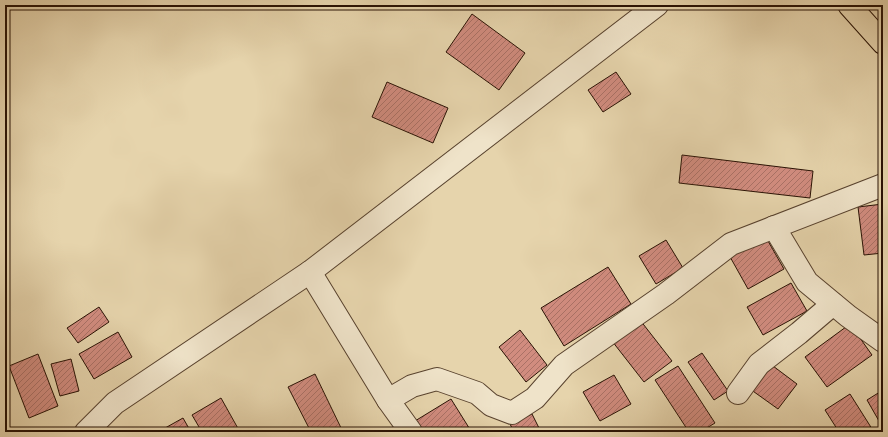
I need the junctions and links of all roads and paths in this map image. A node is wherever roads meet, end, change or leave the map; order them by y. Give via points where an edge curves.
1 (657, 5) edge
2 (850, 5) edge
3 (883, 43) edge
4 (883, 185) edge
5 (774, 227) junction
6 (310, 272) junction
7 (833, 304) junction
8 (883, 340) edge
9 (738, 394) dead end
10 (388, 400) junction
11 (86, 432) edge
12 (411, 432) edge

1 - 6 street
2 - 3 main road
4 - 5 street
5 - 7 street via 807,282
5 - 10 street via 731,244 666,294 564,365 535,398 512,413 491,405 477,393 437,379 412,386
6 - 10 street
6 - 11 street via 116,403
7 - 8 street
7 - 9 street via 759,364
10 - 12 street

